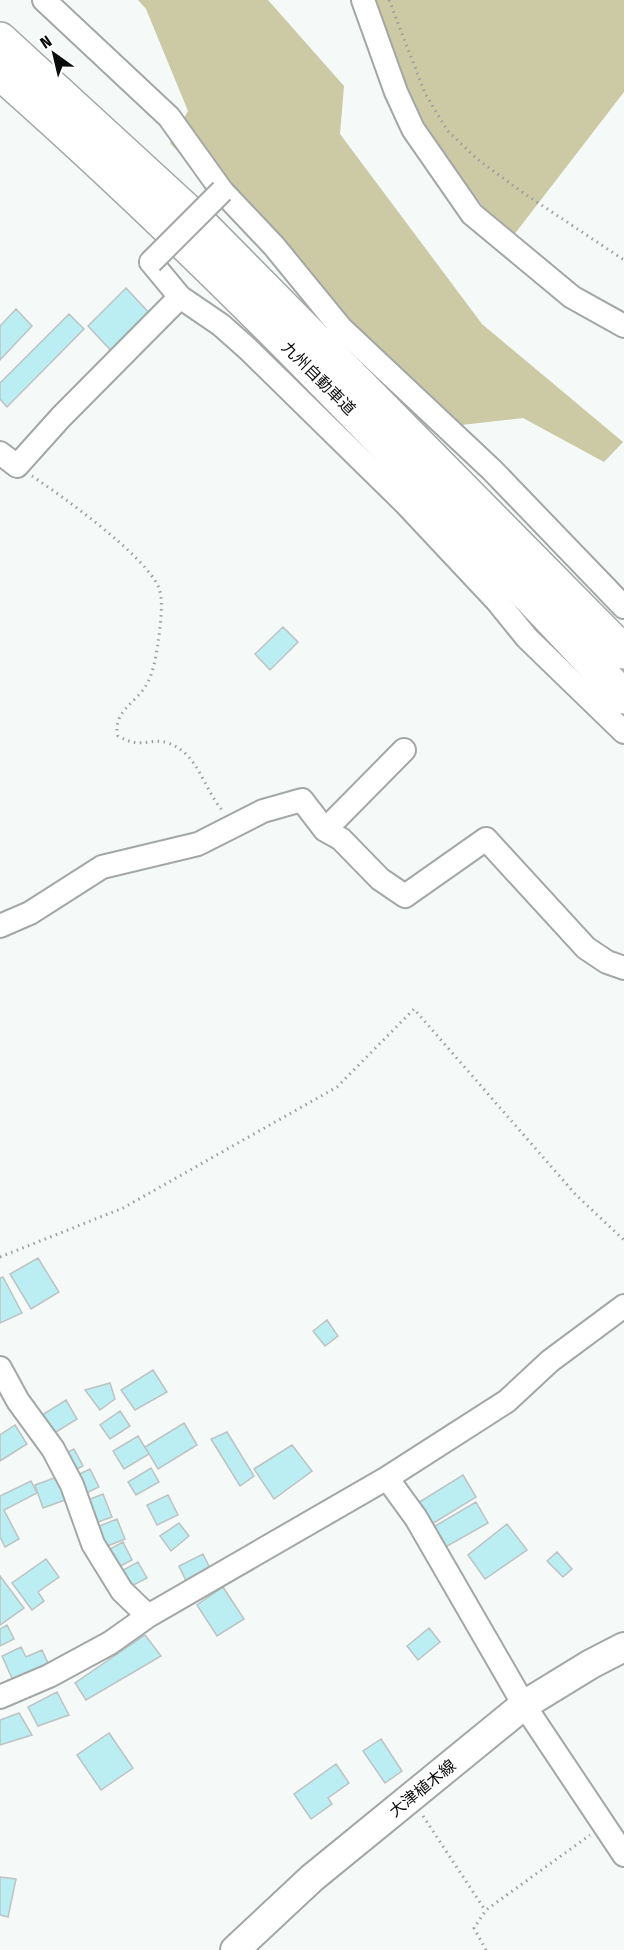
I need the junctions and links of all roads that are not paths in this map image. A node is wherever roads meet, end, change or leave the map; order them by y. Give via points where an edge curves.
1 (44, 0) edge
2 (363, 0) edge
3 (0, 39) edge
4 (0, 73) edge
5 (222, 190) junction
6 (180, 297) junction
7 (624, 326) edge
8 (8, 459) edge
9 (624, 607) edge
10 (624, 652) edge
11 (624, 697) edge
12 (624, 732) edge
13 (404, 750) dead end
14 (326, 830) junction
15 (0, 926) edge
16 (624, 968) edge
17 (624, 1306) edge
18 (0, 1368) edge
19 (387, 1478) junction
20 (148, 1616) junction
21 (624, 1647) edge
22 (0, 1697) edge
23 (524, 1705) junction
24 (624, 1855) edge
25 (235, 1950) edge

1 - 5 street via 169,117
2 - 7 street via 413,129 472,214 572,297
3 - 10 highway, 九州自動車道 via 195,218
4 - 11 highway, 九州自動車道 via 133,195 372,431
5 - 6 street, bridge via 151,262
5 - 9 street via 341,328 492,470
6 - 8 street via 61,417
6 - 12 street via 248,349 398,495 527,638
13 - 14 street
14 - 15 street via 302,800 263,811 198,844 102,867 30,913
14 - 16 street via 405,896 486,839 586,948
17 - 19 street via 550,1361 507,1401
18 - 20 street via 18,1401 53,1449 72,1485 93,1544 122,1591
19 - 20 street
19 - 23 street via 416,1518
20 - 22 street via 110,1643
21 - 23 main road, 大津植木線
23 - 24 street
23 - 25 main road, 大津植木線 via 312,1878

